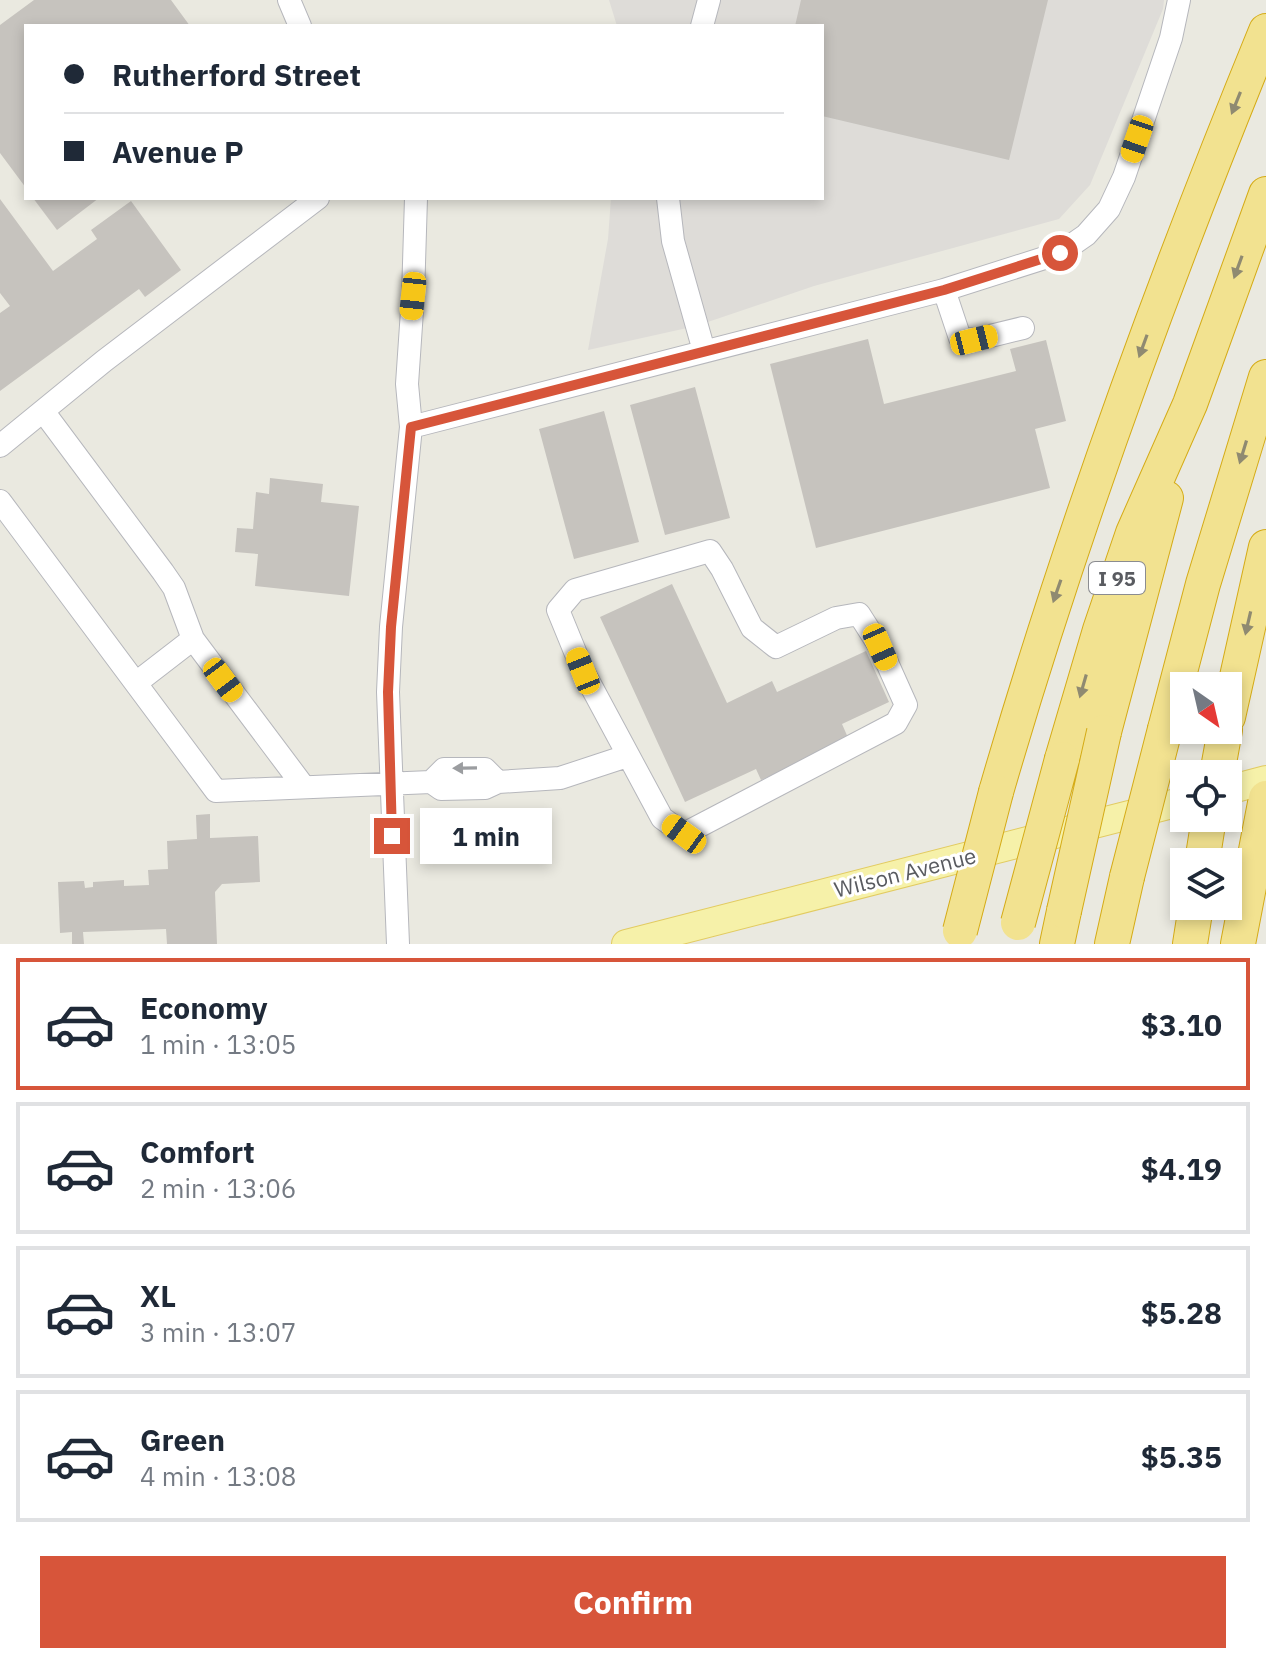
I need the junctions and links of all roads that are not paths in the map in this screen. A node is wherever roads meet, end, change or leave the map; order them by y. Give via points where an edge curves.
1 (289, 0) edge
2 (709, 0) edge
3 (1179, 0) edge
4 (299, 24) edge
5 (703, 24) edge
6 (1266, 31) edge
7 (1266, 194) edge
8 (315, 200) edge
9 (416, 200) edge
10 (668, 200) edge
11 (944, 290) junction
12 (1023, 328) dead end
13 (704, 351) junction
14 (1266, 377) edge
15 (1190, 404) junction
16 (43, 411) junction
17 (411, 427) junction
18 (0, 446) edge
19 (0, 501) edge
20 (1266, 547) edge
21 (193, 639) junction
22 (1238, 672) edge
23 (136, 683) junction
24 (627, 756) junction
25 (1266, 780) edge
26 (390, 783) junction
27 (1242, 786) edge
28 (304, 787) junction
29 (1266, 798) edge
30 (1170, 805) edge
31 (1257, 849) junction
32 (1194, 920) edge
33 (1015, 934) edge
34 (958, 938) edge
35 (398, 944) edge
36 (626, 944) edge
37 (1057, 944) edge
38 (1112, 944) edge
39 (1190, 944) edge
40 (1238, 944) edge
41 (1257, 944) edge

1 - 4 street
2 - 5 street
3 - 11 street via 1171,38 1109,209 1060,253
6 -> 34 highway, bridge via 1163,288 1057,590
7 -> 15 highway, I 95
8 - 16 street
9 - 17 street via 407,384
10 - 13 street via 673,241
11 - 12 street via 960,338 974,340
11 - 13 street
13 - 17 street
14 -> 38 highway, bridge via 1210,559
15 -> 33 highway, I 95, bridge via 1133,533 1100,630
15 - 37 highway, I 95, bridge via 1104,732
16 - 18 street
16 - 21 street via 174,588
17 - 26 street via 391,627
19 - 23 street
20 -> 22 highway
21 - 23 street
21 - 28 street
23 - 28 street via 216,791
24 - 24 street via 558,610 575,590 710,551 752,628 776,647 836,618 859,614 906,705 896,723 684,834 662,818
24 - 26 street via 560,778 498,782 485,769 465,768 444,769 431,782
25 - 27 main road
26 - 28 street
26 - 35 street
29 - 31 highway
30 - 36 main road, Wilson Avenue
31 - 40 highway
31 - 41 highway
32 - 39 highway

